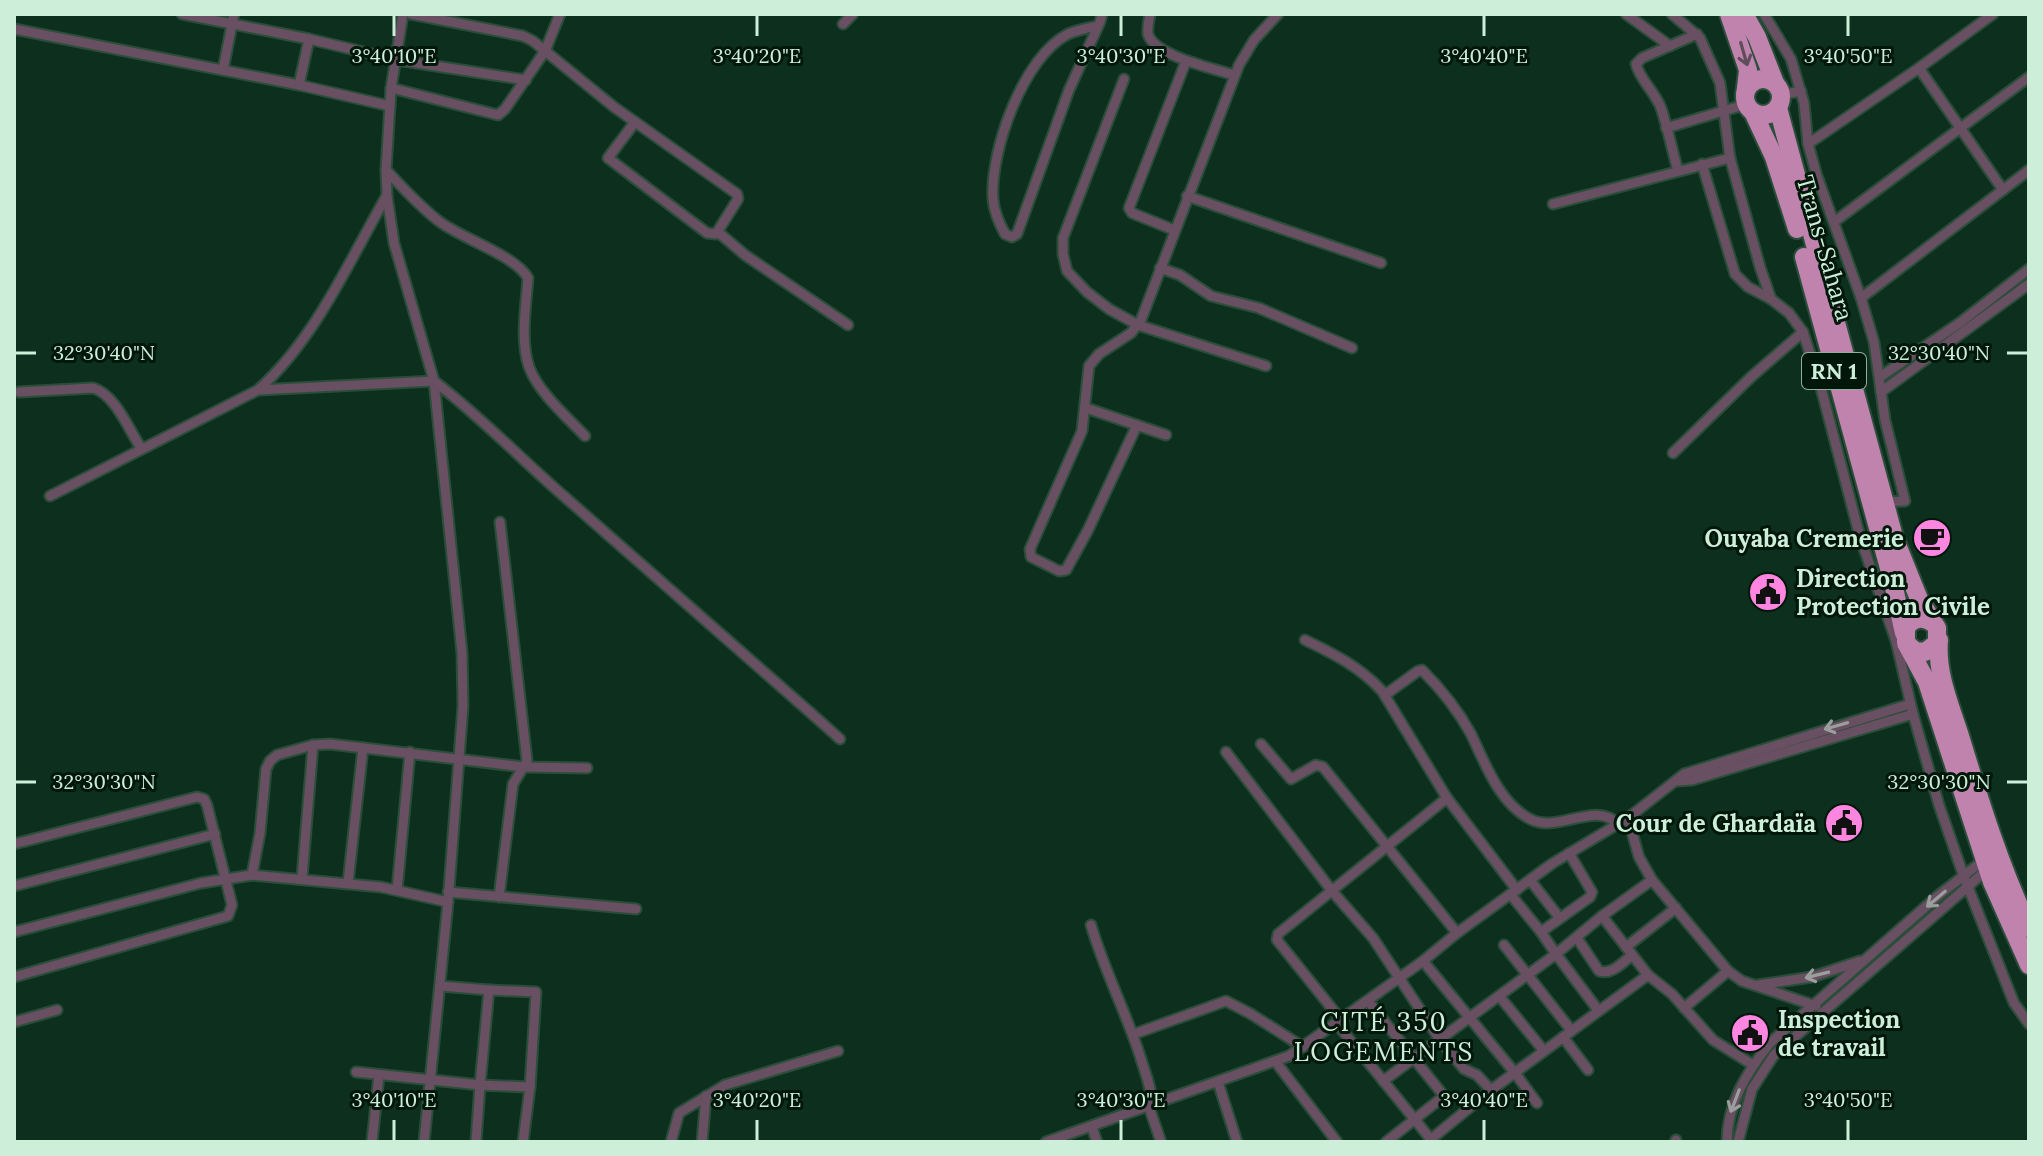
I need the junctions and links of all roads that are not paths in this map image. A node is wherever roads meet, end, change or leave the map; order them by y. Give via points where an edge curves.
1 (182, 14) edge
2 (403, 14) edge
3 (411, 14) edge
4 (560, 14) edge
5 (853, 14) edge
6 (1102, 14) edge
7 (1150, 14) edge
8 (1626, 14) edge
9 (1672, 14) edge
10 (1729, 14) edge
11 (1744, 14) edge
12 (1764, 14) edge
13 (1993, 14) edge
14 (1275, 15) edge
15 (233, 19) edge
16 (843, 24) dead end
17 (1098, 26) junction
18 (14, 29) edge
19 (1697, 34) junction
20 (309, 39) junction
21 (1670, 46) junction
22 (545, 51) junction
23 (397, 60) junction
24 (1186, 61) junction
25 (1919, 68) junction
26 (223, 70) junction
27 (1234, 75) junction
28 (2029, 77) edge
29 (1124, 79) dead end
30 (526, 80) junction
31 (299, 85) junction
32 (391, 88) junction
33 (1801, 91) junction
34 (1778, 95) junction
35 (1748, 104) junction
36 (390, 106) junction
37 (1723, 111) junction
38 (635, 122) junction
39 (1666, 128) junction
40 (1960, 128) junction
41 (1808, 144) junction
42 (1730, 158) junction
43 (1702, 164) junction
44 (386, 170) junction
45 (2029, 170) edge
46 (1678, 171) junction
47 (2003, 190) junction
48 (387, 196) junction
49 (1187, 196) junction
50 (1553, 204) dead end
51 (1834, 222) junction
52 (1174, 230) junction
53 (718, 232) junction
54 (1381, 263) dead end
55 (1160, 268) junction
56 (2029, 270) edge
57 (2029, 284) edge
58 (1861, 298) junction
59 (1771, 299) junction
60 (1970, 320) junction
61 (848, 325) dead end
62 (1138, 325) junction
63 (1803, 332) junction
64 (1352, 348) dead end
65 (1266, 366) dead end
66 (1880, 377) junction
67 (434, 381) junction
68 (258, 390) junction
69 (19, 392) dead end
70 (1881, 392) junction
71 (1086, 408) junction
72 (1137, 425) junction
73 (1166, 435) dead end
74 (585, 436) dead end
75 (141, 448) junction
76 (1673, 453) dead end
77 (50, 496) dead end
78 (1884, 502) junction
79 (500, 522) dead end
80 (1936, 632) junction
81 (1903, 638) junction
82 (1305, 640) dead end
83 (1385, 695) junction
84 (1912, 709) junction
85 (1860, 719) junction
86 (1863, 730) junction
87 (840, 739) dead end
88 (1261, 744) dead end
89 (313, 745) junction
90 (363, 748) junction
91 (1776, 749) junction
92 (410, 752) junction
93 (1226, 752) dead end
94 (459, 758) junction
95 (524, 767) junction
96 (587, 768) dead end
97 (1447, 798) junction
98 (1628, 818) junction
99 (1618, 824) junction
100 (215, 834) junction
101 (14, 844) edge
102 (1386, 846) junction
103 (1569, 853) junction
104 (1992, 859) junction
105 (252, 875) junction
106 (226, 877) junction
107 (302, 878) junction
108 (1530, 880) junction
109 (1652, 880) junction
110 (1966, 882) junction
111 (348, 883) junction
112 (14, 886) edge
113 (397, 890) junction
114 (1332, 891) junction
115 (1514, 892) junction
116 (448, 897) junction
117 (499, 897) junction
118 (1676, 908) junction
119 (636, 909) dead end
120 (1602, 916) junction
121 (1559, 917) junction
122 (1091, 925) dead end
123 (2029, 928) edge
124 (14, 932) edge
125 (1541, 932) junction
126 (1457, 933) junction
127 (1577, 938) junction
128 (1504, 945) dead end
129 (1629, 951) junction
130 (1556, 954) junction
131 (1874, 954) junction
132 (1423, 961) junction
133 (2029, 965) edge
134 (1728, 971) junction
135 (1648, 975) junction
136 (1528, 976) junction
137 (14, 977) edge
138 (1400, 977) junction
139 (1758, 985) junction
140 (440, 986) junction
141 (489, 990) junction
142 (1500, 997) junction
143 (1368, 1001) junction
144 (1814, 1004) junction
145 (1684, 1008) junction
146 (57, 1010) dead end
147 (1598, 1010) junction
148 (1823, 1012) junction
149 (1471, 1019) junction
150 (14, 1022) edge
151 (1339, 1022) junction
152 (2029, 1024) edge
153 (1134, 1034) junction
154 (1567, 1034) junction
155 (1440, 1040) junction
156 (1303, 1047) junction
157 (838, 1051) dead end
158 (1544, 1051) junction
159 (1414, 1059) junction
160 (1275, 1061) junction
161 (1753, 1065) junction
162 (1588, 1070) dead end
163 (356, 1072) dead end
164 (1515, 1073) junction
165 (379, 1075) junction
166 (430, 1080) junction
167 (1383, 1081) junction
168 (1218, 1082) junction
169 (480, 1085) junction
170 (530, 1087) junction
171 (1491, 1090) junction
172 (706, 1096) junction
173 (1537, 1103) dead end
174 (1150, 1106) junction
175 (1414, 1120) junction
176 (1092, 1127) junction
177 (1432, 1141) edge
178 (372, 1142) edge
179 (424, 1142) edge
180 (476, 1142) edge
181 (523, 1142) edge
182 (671, 1142) edge
183 (702, 1142) edge
184 (1046, 1142) edge
185 (1097, 1142) edge
186 (1161, 1142) edge
187 (1237, 1142) edge
188 (1337, 1142) edge
189 (1386, 1142) edge
190 (1727, 1142) edge
191 (1738, 1142) edge

1 - 15 street
2 - 23 street
3 - 22 street via 523,36
4 - 22 street
5 - 16 street
6 - 17 street
7 - 24 street via 1148,33 1153,42
8 - 21 street
9 - 19 street
10 -> 35 highway, Trans-Sahara / RN 1 via 1748,70
11 - 34 highway, Trans-Sahara / RN 1
12 - 33 street via 1791,59
13 - 25 street
14 - 27 street
15 - 20 street
15 - 26 street
17 - 17 street via 1054,44 1027,76 994,172 995,212 1005,234 1012,237
18 - 26 street
19 - 21 street
19 - 37 street via 1720,83
20 - 23 street
20 - 31 street
21 - 39 street via 1636,64
22 - 30 street
22 - 38 street
23 - 30 street
23 - 32 street
24 - 27 street
24 - 52 street via 1129,208
25 - 40 street
25 - 41 street
26 - 31 street
27 - 49 street
28 - 40 street
29 - 62 street via 1063,238 1063,254 1067,271 1087,292
30 - 32 street via 498,115
31 - 36 street
32 - 36 street
33 - 34 street
33 - 41 street
34 - 35 highway via 1764,115
34 - 35 highway via 1758,80 1749,86
34 - 78 highway, Trans-Sahara / RN 1
35 - 37 street
35 - 81 highway, Trans-Sahara / RN 1 via 1774,157 1794,220 1893,583
36 - 44 street
37 - 39 street
37 - 42 street
38 - 53 street via 737,194
38 - 53 street via 608,158 707,233
39 - 46 street
40 - 47 street
40 - 51 street
41 - 51 street
42 - 43 street
42 - 59 street
43 - 46 street
43 - 59 street via 1735,274
44 - 48 street
44 - 74 street via 439,221 524,271 528,364
45 - 47 street
46 - 50 street
47 - 58 street
48 - 67 street via 394,243
48 - 68 street via 309,331
49 - 52 street
49 - 54 street
51 - 58 street
52 - 55 street
53 - 61 street
55 - 62 street
55 - 64 street via 1211,296 1259,308
56 - 60 street
57 - 60 street
58 - 66 street
59 - 63 street
60 - 66 street
60 - 70 street
62 - 65 street
62 - 71 street via 1093,359
63 - 76 street
63 - 81 street via 1860,537
66 - 70 street
67 - 68 street
67 - 87 street
67 - 94 street via 462,653
68 - 75 street
69 - 75 street via 101,391
70 - 78 street via 1905,501
71 - 72 street
71 - 72 street via 1082,431 1030,549 1031,557 1059,571 1066,570 1088,530
72 - 73 street
75 - 77 street
78 - 80 highway, Trans-Sahara / RN 1 via 1908,576
79 - 95 street via 522,702
80 - 81 highway via 1930,620 1919,619 1909,623
80 - 81 highway via 1930,651 1920,653
80 - 104 highway, Trans-Sahara / RN 1 via 1944,686
81 - 84 street
81 - 104 highway, Trans-Sahara / RN 1 via 1927,682
82 - 83 street via 1349,663
83 - 97 street
83 - 99 street via 1422,670 1470,732 1492,777 1520,813 1538,822 1598,814
84 - 85 street
84 - 86 street
84 - 110 street
85 - 86 street
85 -> 91 street
86 - 91 street
88 - 102 street via 1291,779 1316,765 1323,767
89 - 90 street
89 - 105 street via 277,755 266,769
89 - 107 street
90 - 92 street
90 - 111 street
91 - 98 street via 1684,774
92 - 94 street
92 - 113 street
93 - 114 street
94 - 95 street
94 - 116 street
95 - 96 street
95 - 117 street via 513,784
97 - 102 street
97 - 115 street
98 - 99 street
98 - 109 street
99 - 103 street
100 - 101 street via 207,805 197,797
100 - 106 street
100 - 112 street
102 - 114 street
102 - 126 street
103 - 108 street
103 - 121 street via 1592,892
104 - 110 street
104 - 123 highway, Trans-Sahara / RN 1
104 - 133 highway, Trans-Sahara / RN 1
105 - 106 street
105 - 107 street
106 - 124 street
106 - 137 street via 232,905 228,916
107 - 111 street
108 - 115 street
108 - 121 street
109 - 118 street
109 - 120 street
110 -> 131 street
110 - 148 street
110 - 152 street via 2014,1003
111 - 113 street
113 - 116 street
114 - 138 street
114 - 151 street via 1279,931 1277,938
115 - 125 street
115 - 126 street
116 - 117 street
116 - 140 street
117 - 119 street
118 - 129 street
118 - 134 street
120 - 127 street
120 - 129 street
121 - 125 street
122 - 153 street
125 - 130 street
126 - 132 street
127 - 129 street via 1599,971 1610,971
127 - 130 street
128 - 136 street
129 - 135 street
130 - 136 street
130 - 147 street
131 -> 139 street via 1812,977
131 - 144 street
132 - 138 street
132 - 149 street
134 - 139 street
134 - 145 street
135 - 145 street
135 - 147 street
136 - 142 street
136 - 154 street
138 - 143 street
138 - 155 street
139 - 144 street
140 - 141 street
140 - 166 street
141 - 169 street
141 - 170 street via 537,994
142 - 149 street
142 - 158 street
143 - 151 street
143 - 159 street
144 - 148 street
144 - 161 street
145 - 161 street via 1713,1040
146 - 150 street
147 - 154 street
148 - 191 street via 1763,1069 1745,1108
149 - 155 street
149 - 164 street
151 - 156 street
151 - 167 street
153 - 156 street via 1226,1001
153 - 174 street via 1151,1091
154 - 158 street
154 - 162 street
155 - 159 street
155 - 171 street
156 - 160 street
157 - 172 street via 725,1085
158 - 164 street
159 - 167 street
159 - 175 street via 1444,1096
160 - 168 street
160 - 188 street
161 -> 190 street via 1732,1109
163 - 165 street
164 - 171 street
164 - 173 street
165 - 166 street
165 - 178 street
166 - 169 street
166 - 179 street
167 - 175 street
168 - 174 street
168 - 187 street
169 - 170 street
169 - 180 street
170 - 181 street
171 - 177 street
172 - 182 street via 676,1115
172 - 183 street
174 - 176 street
174 - 186 street
175 - 177 street
175 - 189 street
176 - 184 street
176 - 185 street

